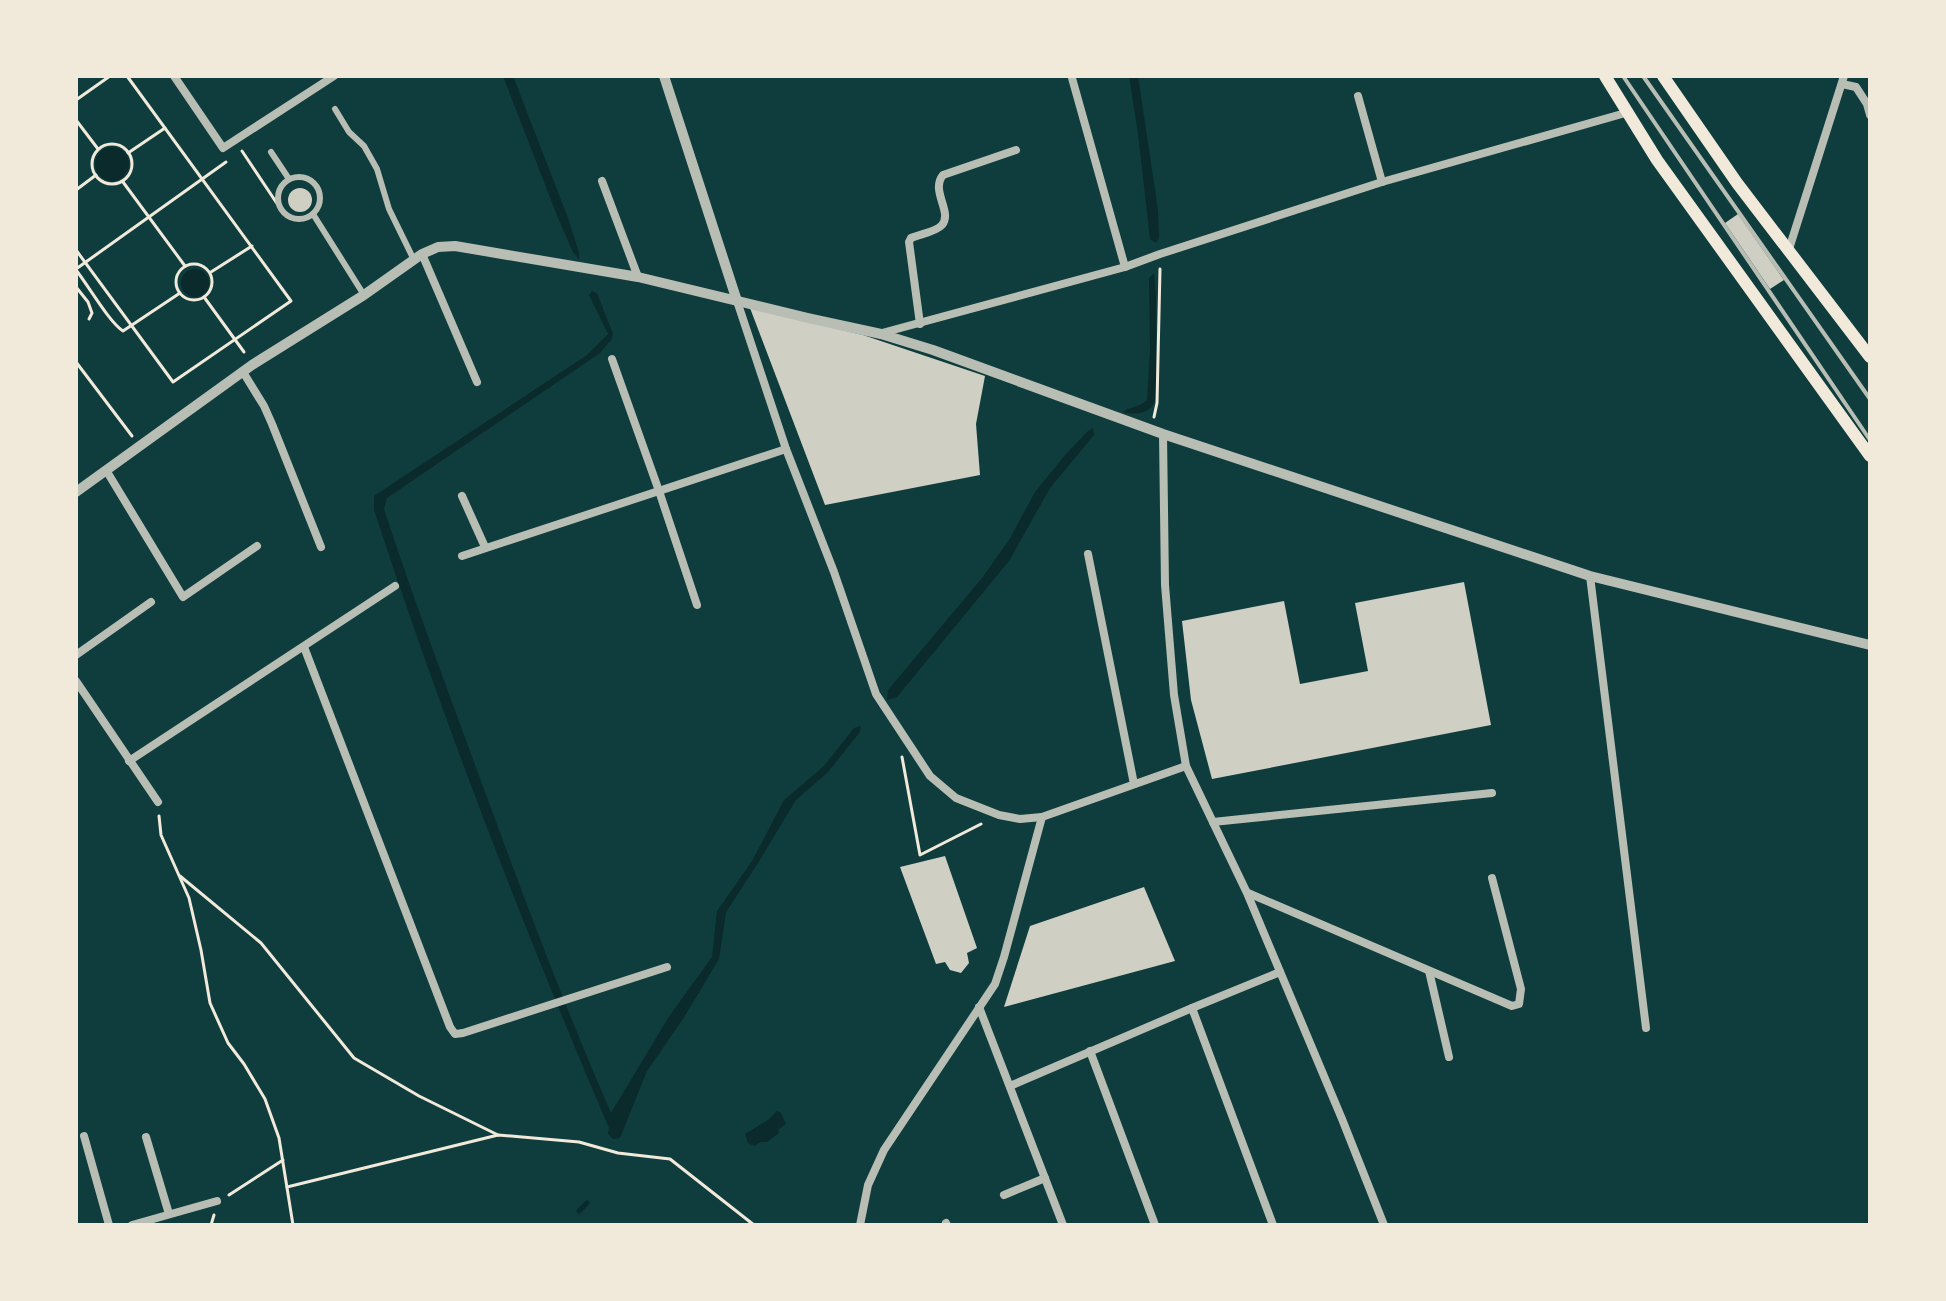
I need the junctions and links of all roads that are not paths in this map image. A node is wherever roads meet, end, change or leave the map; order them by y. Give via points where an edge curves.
1 (174, 76) edge
2 (334, 76) edge
3 (664, 76) edge
4 (1605, 76) edge
5 (1623, 76) edge
6 (1643, 76) edge
7 (1663, 76) edge
8 (1072, 78) dead end
9 (1843, 80) edge
10 (1358, 96) dead end
11 (335, 109) dead end
12 (1629, 112) junction
13 (1870, 115) edge
14 (1016, 150) dead end
15 (271, 152) dead end
16 (289, 179) junction
17 (602, 181) dead end
18 (1382, 182) junction
19 (313, 214) junction
20 (1789, 249) junction
21 (418, 257) junction
22 (1125, 267) junction
23 (638, 277) junction
24 (364, 295) junction
25 (737, 301) junction
26 (920, 324) junction
27 (881, 334) junction
28 (1870, 357) edge
29 (612, 359) dead end
30 (248, 369) junction
31 (477, 382) dead end
32 (1870, 399) edge
33 (1163, 434) junction
34 (1870, 440) edge
35 (786, 449) junction
36 (1870, 456) edge
37 (106, 470) junction
38 (659, 491) junction
39 (76, 492) edge
40 (462, 496) dead end
41 (257, 546) dead end
42 (321, 547) dead end
43 (485, 547) junction
44 (1088, 554) dead end
45 (462, 556) dead end
46 (1590, 576) junction
47 (395, 586) dead end
48 (151, 602) dead end
49 (697, 605) dead end
50 (1870, 645) edge
51 (304, 647) junction
52 (76, 655) edge
53 (76, 681) edge
54 (129, 761) junction
55 (1186, 766) junction
56 (1134, 784) junction
57 (1492, 793) dead end
58 (158, 802) road end
59 (1042, 817) junction
60 (1213, 822) junction
61 (1492, 878) dead end
62 (1247, 893) junction
63 (667, 967) dead end
64 (1429, 971) junction
65 (1280, 972) junction
66 (979, 1007) junction
67 (1192, 1008) junction
68 (1646, 1028) dead end
69 (1090, 1051) junction
70 (1449, 1057) dead end
71 (1010, 1086) junction
72 (84, 1136) dead end
73 (146, 1137) dead end
74 (1045, 1178) junction
75 (1004, 1195) dead end
76 (217, 1201) road end
77 (169, 1214) junction
78 (109, 1225) edge
79 (132, 1225) edge
80 (860, 1225) edge
81 (1063, 1225) edge
82 (1155, 1225) edge
83 (1273, 1225) edge
84 (1384, 1225) edge

1 - 2 street via 223,148
3 - 25 street
4 - 12 main road
5 - 34 lane
6 - 32 lane
7 - 20 main road
8 - 22 street
9 - 13 street via 1856,87
9 - 20 street
10 - 18 street
11 - 21 street via 377,169 389,209
12 - 18 street
12 - 36 main road via 1657,160
14 - 26 street via 938,180 944,223 909,242
15 - 16 street
16 - 19 street via 314,181 320,202
16 - 19 street via 279,191 282,211 293,218
17 - 23 street
18 - 22 street
19 - 24 street
20 - 28 main road
21 - 23 street via 455,246
21 - 24 street
21 - 31 street
22 - 26 street
23 - 25 street
24 - 30 street
25 - 27 street
25 - 35 street
26 - 27 street
27 - 33 street
29 - 38 street
30 - 37 street
30 - 42 street
33 - 46 street
33 - 55 street via 1165,585
35 - 38 street
35 - 59 street via 876,694 930,776 956,798 999,815
37 - 39 street
37 - 41 street via 183,597
38 - 43 street
38 - 49 street
40 - 43 street
43 - 45 street
44 - 56 street
46 - 50 street
46 - 68 street
47 - 51 street
48 - 52 street
51 - 54 street
51 - 63 street via 455,1034
53 - 54 street
54 - 58 street
55 - 56 street
55 - 60 street
56 - 59 street
57 - 60 street
59 - 66 street via 1004,957 995,984
60 - 62 street
61 - 64 street via 1521,989 1519,1004 1512,1006
62 - 64 street
62 - 65 street
64 - 70 street
65 - 67 street
65 - 84 street
66 - 71 street
66 - 80 street via 884,1150 868,1185
67 - 69 street
67 - 83 street
69 - 71 street
69 - 82 street
71 - 74 street
72 - 78 street
73 - 77 street
74 - 75 street
74 - 81 street
76 - 77 street
77 - 79 street

